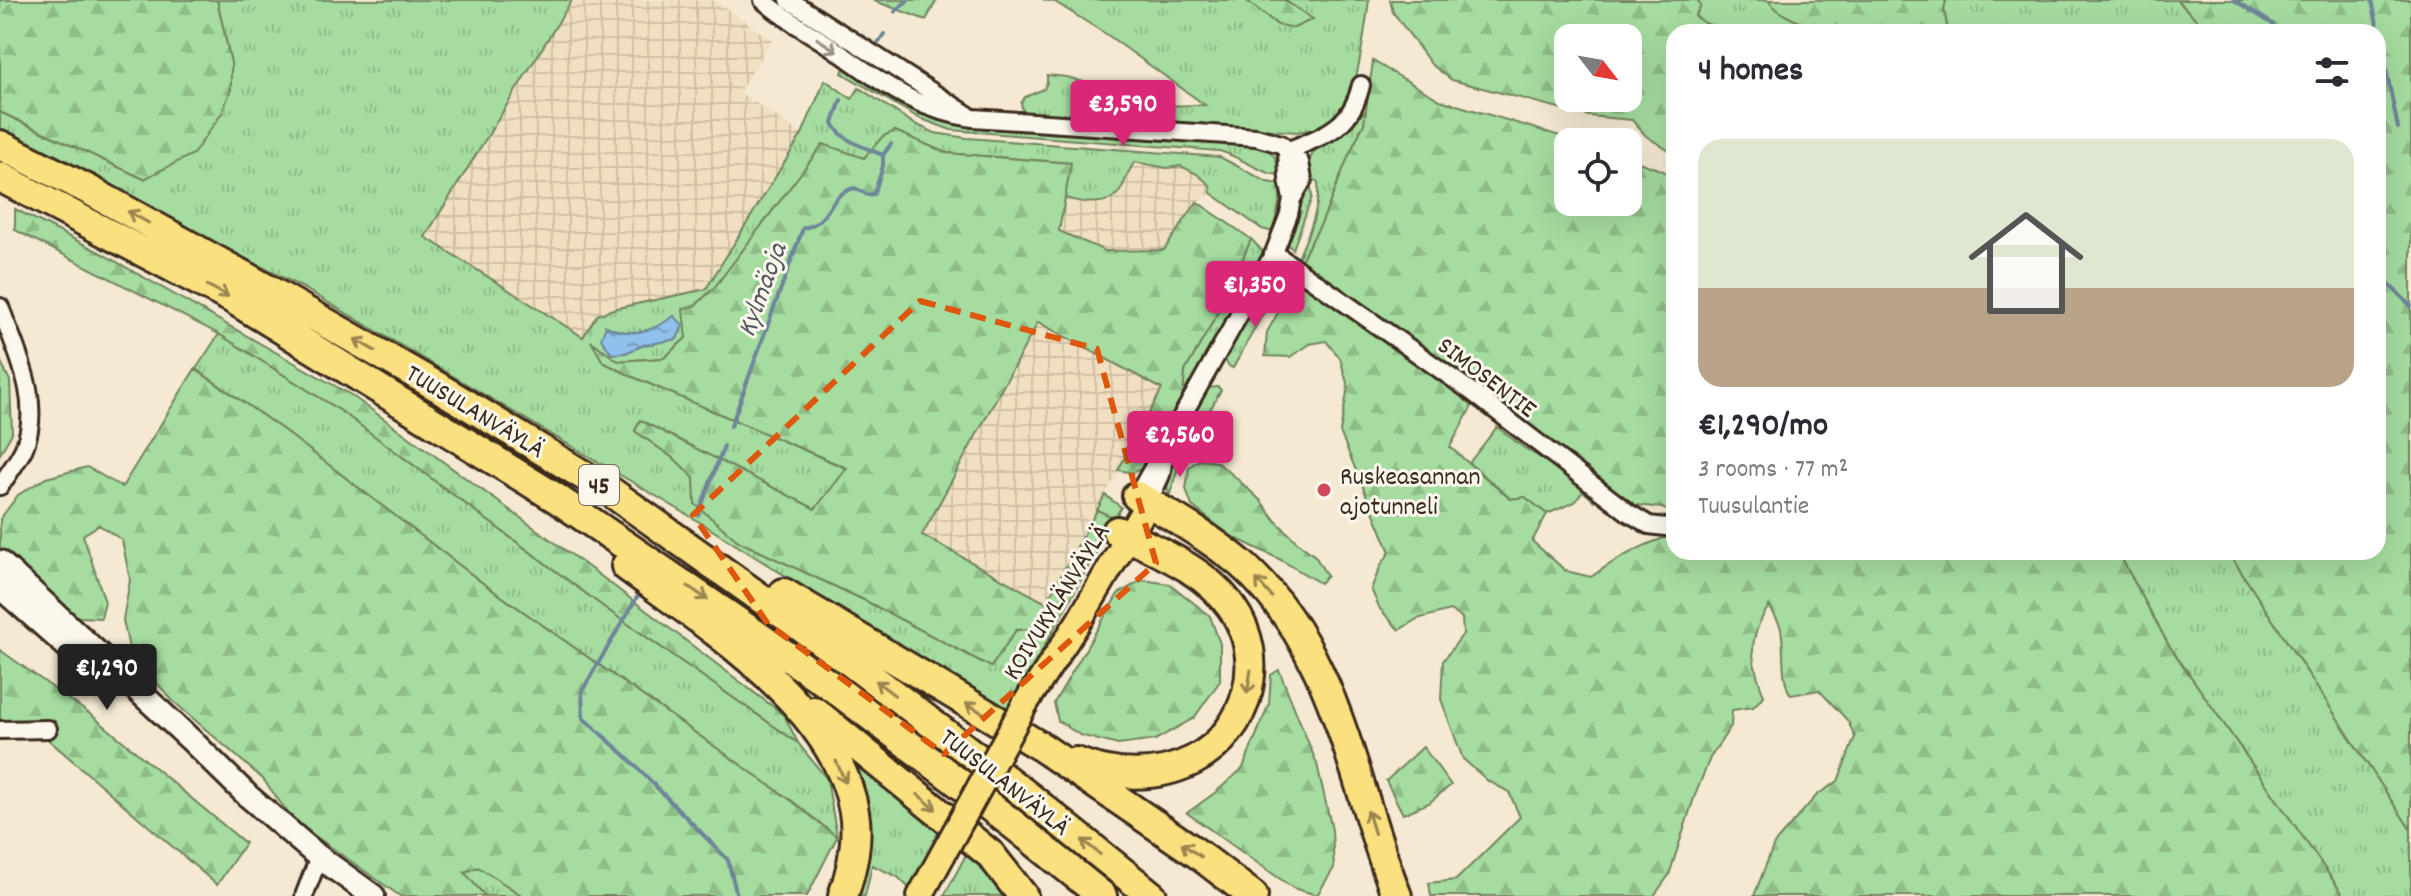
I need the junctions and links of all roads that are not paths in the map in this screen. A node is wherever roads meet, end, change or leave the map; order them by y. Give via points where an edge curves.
1 (763, 0) edge
2 (789, 0) edge
3 (1361, 85) dead end
4 (973, 118) junction
5 (0, 145) edge
6 (1287, 151) junction
7 (0, 177) edge
8 (1274, 253) junction
9 (0, 307) edge
10 (424, 415) junction
11 (0, 486) edge
12 (611, 492) junction
13 (1143, 500) junction
14 (1666, 527) edge
15 (1123, 534) junction
16 (0, 562) edge
17 (0, 587) edge
18 (778, 683) junction
19 (48, 729) dead end
20 (0, 730) edge
21 (1043, 748) junction
22 (248, 796) junction
23 (991, 855) junction
24 (319, 857) junction
25 (304, 896) edge
26 (373, 896) edge
27 (843, 896) edge
28 (920, 896) edge
29 (1023, 896) edge
30 (1037, 896) edge
31 (1102, 896) edge
32 (1152, 896) edge
33 (1253, 896) edge
34 (1397, 896) edge

1 -> 4 street via 912,101 947,115
2 - 4 street
3 - 6 street via 1341,125
4 - 6 street via 1256,137
12 -> 5 highway, TUUSULANVÄYLÄ / 45 via 260,284
6 - 8 street, KOIVUKYLÄNVÄYLÄ via 1300,162 1303,180
7 -> 10 highway, TUUSULANVÄYLÄ / 45 via 233,299
8 - 13 street, KOIVUKYLÄNVÄYLÄ via 1169,440 1161,475
8 - 14 street, SIMOSENTIE via 1472,392 1629,513 1649,525
9 - 11 street via 31,407 24,449
10 - 18 highway
10 -> 31 highway, TUUSULANVÄYLÄ / 45 via 570,506 834,688
21 -> 12 highway
32 -> 12 highway, TUUSULANVÄYLÄ / 45 via 852,663
13 - 15 main road, KOIVUKYLÄNVÄYLÄ
34 -> 13 highway via 1332,701 1301,639 1239,562
15 -> 21 highway via 1192,572 1233,608 1252,659 1243,707 1215,745 1194,760 1148,774 1098,771
15 - 28 main road, KOIVUKYLÄNVÄYLÄ, bridge via 1069,615
16 - 22 main road
17 - 22 main road via 185,751
18 -> 23 highway
18 -> 27 highway via 810,719 847,785 855,812 855,848
19 - 20 street
33 -> 21 highway
22 - 24 main road
23 - 29 highway
23 - 30 highway
24 - 25 street
24 - 26 main road

